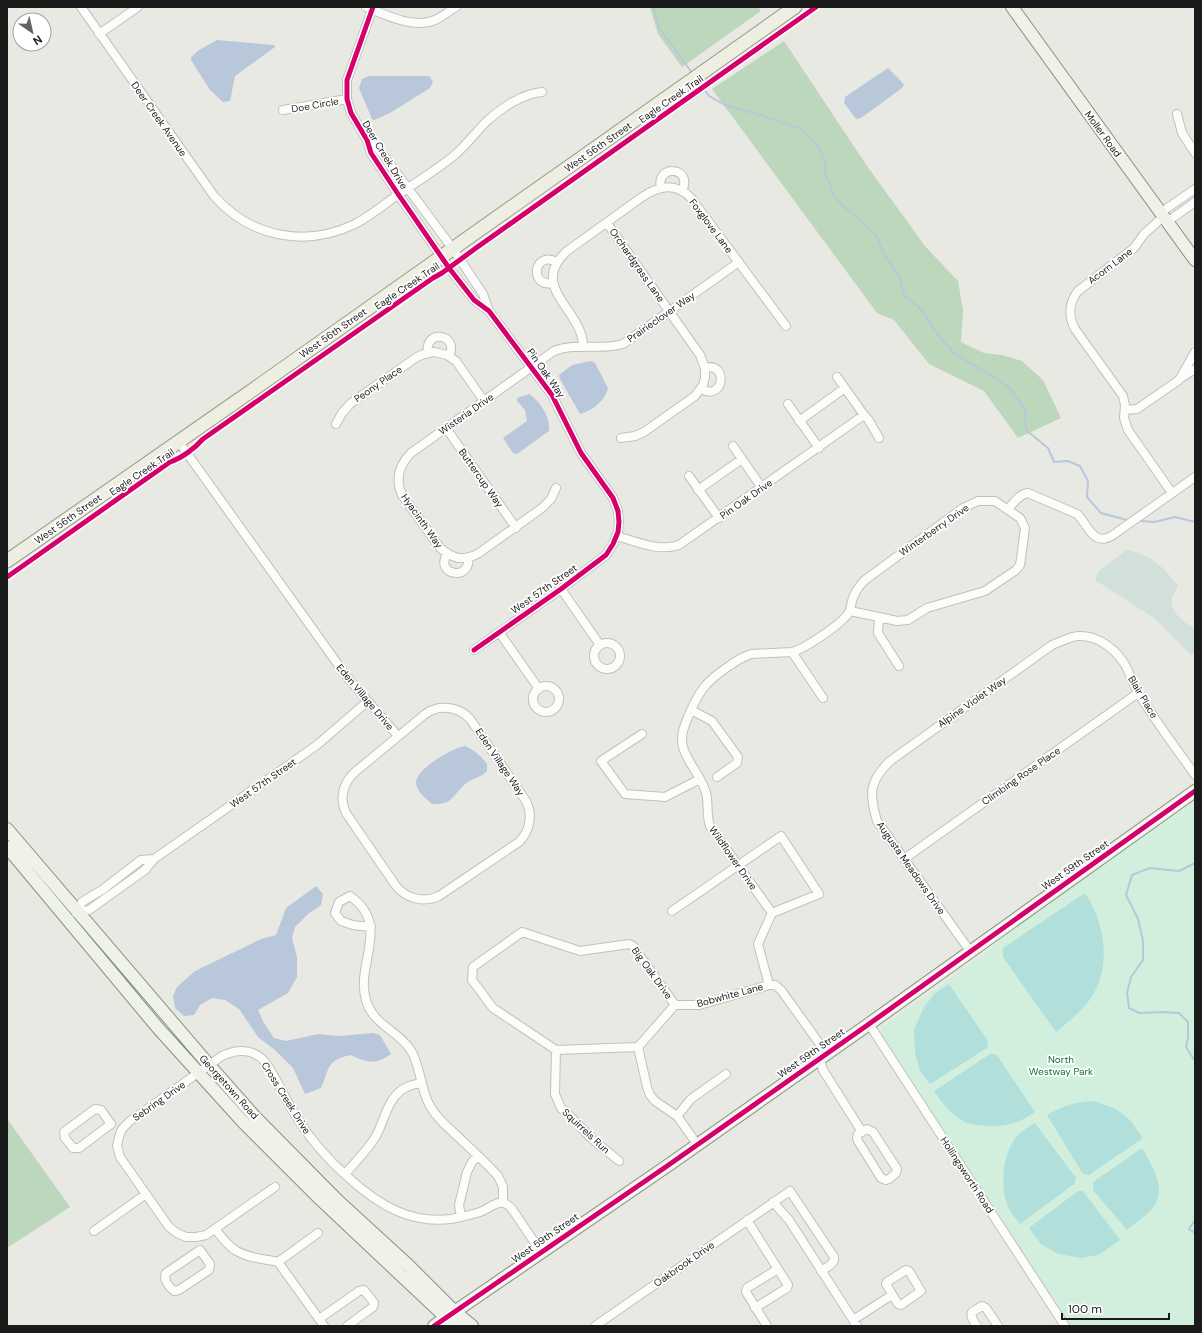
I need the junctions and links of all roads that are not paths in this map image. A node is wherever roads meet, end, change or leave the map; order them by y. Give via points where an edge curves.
1 (81, 7) edge
2 (138, 7) edge
3 (456, 7) edge
4 (795, 7) edge
5 (1012, 7) edge
6 (370, 8) edge
7 (99, 34) junction
8 (542, 92) dead end
9 (347, 99) junction
10 (283, 110) dead end
11 (1177, 114) dead end
12 (367, 140) junction
13 (1195, 153) edge
14 (408, 187) junction
15 (661, 188) junction
16 (1195, 189) edge
17 (682, 191) junction
18 (398, 194) junction
19 (1195, 202) edge
20 (1163, 217) junction
21 (607, 223) junction
22 (453, 249) junction
23 (442, 257) junction
24 (1195, 260) edge
25 (557, 262) junction
26 (739, 262) junction
27 (553, 283) junction
28 (490, 311) junction
29 (669, 312) junction
30 (786, 326) dead end
31 (583, 347) junction
32 (1195, 352) edge
33 (428, 353) junction
34 (449, 356) junction
35 (532, 367) junction
36 (705, 368) junction
37 (1195, 368) edge
38 (837, 377) dead end
39 (1179, 380) junction
40 (845, 388) junction
41 (701, 389) junction
42 (484, 401) junction
43 (788, 404) dead end
44 (1125, 410) junction
45 (864, 415) junction
46 (799, 421) junction
47 (336, 424) dead end
48 (446, 428) junction
49 (621, 438) dead end
50 (879, 438) dead end
51 (179, 442) junction
52 (733, 446) dead end
53 (819, 448) junction
54 (742, 459) junction
55 (402, 463) joint
56 (689, 476) dead end
57 (1195, 477) edge
58 (556, 488) dead end
59 (762, 488) junction
60 (698, 490) junction
61 (1172, 493) junction
62 (1008, 509) junction
63 (719, 518) junction
64 (516, 528) junction
65 (617, 536) junction
66 (447, 554) junction
67 (468, 557) junction
68 (7, 561) edge
69 (561, 589) junction
70 (850, 611) junction
71 (879, 617) junction
72 (499, 632) junction
73 (1079, 636) joint
74 (600, 645) dead end
75 (474, 650) dead end
76 (792, 652) junction
77 (742, 658) joint
78 (899, 666) dead end
79 (539, 689) dead end
80 (1138, 693) junction
81 (823, 698) dead end
82 (368, 701) junction
83 (691, 710) junction
84 (642, 734) dead end
85 (398, 736) junction
86 (1195, 775) edge
87 (717, 778) dead end
88 (700, 779) junction
89 (874, 779) joint
90 (1195, 791) edge
91 (7, 829) edge
92 (7, 847) edge
93 (904, 859) junction
94 (738, 866) junction
95 (481, 867) joint
96 (672, 911) dead end
97 (78, 912) junction
98 (772, 913) junction
99 (67, 919) junction
100 (371, 927) junction
101 (970, 951) junction
102 (769, 985) junction
103 (675, 1005) junction
104 (868, 1024) junction
105 (638, 1047) junction
106 (556, 1050) junction
107 (821, 1058) junction
108 (209, 1065) junction
109 (198, 1073) junction
110 (726, 1074) dead end
111 (422, 1083) junction
112 (677, 1116) junction
113 (111, 1124) junction
114 (122, 1130) junction
115 (862, 1132) junction
116 (697, 1144) junction
117 (478, 1156) junction
118 (619, 1161) dead end
119 (345, 1174) junction
120 (274, 1187) dead end
121 (146, 1194) junction
122 (773, 1202) junction
123 (503, 1203) junction
124 (461, 1217) junction
125 (747, 1220) junction
126 (215, 1229) junction
127 (94, 1231) dead end
128 (318, 1233) dead end
129 (198, 1237) junction
130 (200, 1250) junction
131 (542, 1252) junction
132 (278, 1262) junction
133 (778, 1269) junction
134 (821, 1271) junction
135 (892, 1295) junction
136 (755, 1308) junction
137 (452, 1319) edge
138 (321, 1323) edge
139 (855, 1323) edge
140 (347, 1326) edge
141 (434, 1326) edge
142 (472, 1326) edge
143 (595, 1326) edge
144 (767, 1326) edge
145 (977, 1326) edge
146 (998, 1326) edge
147 (1065, 1326) edge

1 - 7 street, Deer Creek Avenue
2 - 7 street
3 - 6 street via 435,20 419,23
4 - 22 main road, West 56th Street
5 - 20 main road, Moller Road
6 - 9 street, Deer Creek Drive via 348,80
7 - 18 street, Deer Creek Avenue via 210,192 230,212 247,223 282,235 323,235 356,223
8 - 14 street, Deer Creek Avenue via 524,97 491,118 455,154
9 - 10 street, Doe Circle
9 - 12 street, Deer Creek Drive via 351,113
11 - 13 street via 1184,136
12 - 14 street, Deer Creek Drive via 378,148
12 - 18 street, Deer Creek Drive via 371,153
14 - 18 street, Deer Creek Avenue
14 - 22 street, Deer Creek Drive
15 - 17 street, Foxglove Lane via 671,187
15 - 17 street, Foxglove Lane via 661,178 667,172 674,171 684,178
15 - 21 street via 642,197
16 - 20 street
17 - 26 street, Foxglove Lane via 692,199
18 - 23 street, Deer Creek Drive
19 - 20 street
20 - 24 main road, Moller Road
20 - 44 street, Acorn Lane via 1144,234 1134,248 1078,291 1071,303 1071,320 1075,329 1121,393
21 - 25 street via 560,256
21 - 29 street, Orchardgrass Lane
22 - 23 main road, West 56th Street
22 - 28 street, Pin Oak Way via 483,294
23 - 28 street, Pin Oak Way via 474,300
23 - 51 main road, West 56th Street
25 - 27 street
25 - 27 street via 544,260 537,268 541,282
26 - 29 street, Prairieclover Way
26 - 30 street, Foxglove Lane
27 - 31 street via 557,295 579,326
28 - 35 street, Pin Oak Way
29 - 31 street, Prairieclover Way via 623,344
29 - 36 street, Orchardgrass Lane via 700,355
31 - 35 street, Prairieclover Way via 570,346 558,350
32 - 39 street
33 - 34 street
33 - 34 street via 430,340 441,336 450,343 452,348
33 - 47 street, Peony Place via 418,356 351,403 342,412
34 - 42 street via 460,366
35 - 42 street, Wisteria Drive
35 - 65 street, Pin Oak Way via 554,399 581,453 614,501 619,518
36 - 41 street, Orchardgrass Lane
36 - 41 street via 715,368 721,376 720,384 716,389 707,392
37 - 39 street
38 - 40 street
39 - 44 street via 1137,409
40 - 45 street
40 - 46 street
41 - 49 street via 644,432
42 - 48 street, Wisteria Drive
43 - 46 street
44 - 61 street via 1125,423 1129,432
45 - 50 street
45 - 53 street, Pin Oak Drive
46 - 53 street
48 - 55 street, Wisteria Drive via 411,453
48 - 64 street, Buttercup Way
51 - 68 main road, West 56th Street
51 - 82 street, Eden Village Drive via 337,665
52 - 54 street
53 - 59 street, Pin Oak Drive
54 - 59 street
54 - 60 street
55 - 66 street, Hyacinth Way via 398,479 402,495 437,545
56 - 60 street
57 - 61 street
58 - 64 street via 547,504
59 - 63 street, Pin Oak Drive
60 - 63 street
61 - 62 street via 1105,538 1092,534 1077,514 1028,493 1020,496
62 - 70 street, Winterberry Drive via 997,501 988,500 965,506 867,577 856,590
62 - 71 street, Winterberry Drive via 1022,519 1025,528 1021,564 1016,570 985,591 927,608 906,620
63 - 65 street, Pin Oak Drive via 683,544 672,548 657,547
64 - 67 street
65 - 69 street, West 57th Street via 606,555
66 - 67 street, Hyacinth Way
66 - 67 street, Hyacinth Way via 445,566 455,573 464,570 468,565
69 - 72 street, West 57th Street
69 - 74 street
70 - 71 street, Winterberry Drive
70 - 76 street, Winterberry Drive via 843,620 810,644
71 - 78 street via 878,633
72 - 75 street, West 57th Street
72 - 79 street
73 - 80 street, Blair Place via 1107,644 1125,664
73 - 89 street, Alpine Violet Way via 1052,645 890,761
76 - 77 street, Winterberry Drive via 752,654
76 - 81 street
77 - 83 street, Wildflower Drive via 707,683
80 - 86 street, Blair Place
80 - 93 street, Climbing Rose Place
82 - 85 street, Eden Village Drive
82 - 97 street, West 57th Street via 310,750 154,859 142,860 82,902
83 - 87 street via 712,721 738,757 737,763
83 - 88 street, Wildflower Drive via 682,731 682,740 684,751
84 - 88 street via 601,761 625,794 665,798
85 - 95 street, Eden Village Way via 433,710 450,708 462,712 472,722 528,804 529,824 523,837
85 - 95 street, Eden Village Drive via 354,772 344,786 342,796 348,816 396,886 412,898 426,900 439,896
88 - 94 street, Wildflower Drive via 707,794 710,826
89 - 93 street, Augusta Meadows Drive via 871,799 877,821
90 - 101 main road, West 59th Street
91 - 97 main road, Georgetown Road
92 - 99 main road, Georgetown Road
93 - 101 street, Augusta Meadows Drive
94 - 96 street
94 - 98 street, Wildflower Drive
94 - 98 street via 780,837 819,894
97 - 99 street, West 57th Street
97 - 108 main road, Georgetown Road
98 - 102 street via 758,944
99 - 109 main road, Georgetown Road
100 - 100 street via 341,921 335,913 339,902 350,896 359,902
100 - 111 street via 364,986 366,1003 377,1020 411,1050
101 - 104 main road, West 59th Street
102 - 103 street, Bobwhite Lane via 699,1005
102 - 107 street via 775,985 781,990 820,1044
103 - 105 street
103 - 106 street, Big Oak Drive via 629,944 580,951 522,932 473,967 472,980 493,1008
104 - 107 main road, West 59th Street
104 - 147 street, Hollingsworth Road
105 - 106 street
105 - 112 street via 650,1094 655,1101
106 - 118 street, Squirrels Run via 555,1094 561,1108
107 - 115 street via 823,1071
107 - 116 main road, West 59th Street
108 - 109 street, Cross Creek Drive
108 - 119 street, Cross Creek Drive via 234,1051 248,1052 261,1058 268,1065 307,1133
108 - 137 main road, Georgetown Road via 299,1163 409,1266
109 - 114 street, Sebring Drive via 130,1121
109 - 137 main road, Georgetown Road via 293,1173
110 - 112 street via 691,1099
111 - 117 street via 435,1114
111 - 119 street via 406,1087 397,1094 371,1145
112 - 116 street
113 - 113 street via 77,1149 72,1147 64,1136 66,1131 96,1109 101,1110
113 - 114 street
114 - 121 street via 117,1144 120,1157
115 - 115 street via 867,1129 872,1131 896,1168 896,1173 890,1179 881,1178 858,1142 857,1136
116 - 131 main road, West 59th Street
117 - 123 street via 501,1181 504,1190
117 - 124 street via 467,1172 459,1205
119 - 124 street, Cross Creek Drive via 376,1201 401,1213 425,1219
120 - 126 street
121 - 127 street
121 - 129 street via 171,1229 186,1237
122 - 125 street, Oakbrook Drive
122 - 134 street
122 - 134 street, Oakbrook Drive via 791,1191 834,1257 834,1261
123 - 124 street, Cross Creek Drive
123 - 131 street via 512,1209
125 - 133 street
125 - 143 street, Oakbrook Drive
126 - 129 street
126 - 132 street via 240,1253
128 - 132 street
129 - 130 street
130 - 130 street via 166,1273 166,1280 174,1291 180,1290 209,1270 210,1264
131 - 137 main road, West 59th Street
132 - 138 street
133 - 136 street via 747,1288 746,1292
133 - 136 street via 788,1285 787,1288
134 - 139 street
135 - 135 street via 901,1305 922,1291 906,1270 886,1284
135 - 139 street
136 - 144 street
137 - 141 main road, West 59th Street
137 - 142 main road, Georgetown Road
138 - 140 street via 364,1290 374,1303 373,1307
145 - 146 street via 971,1314 982,1306

